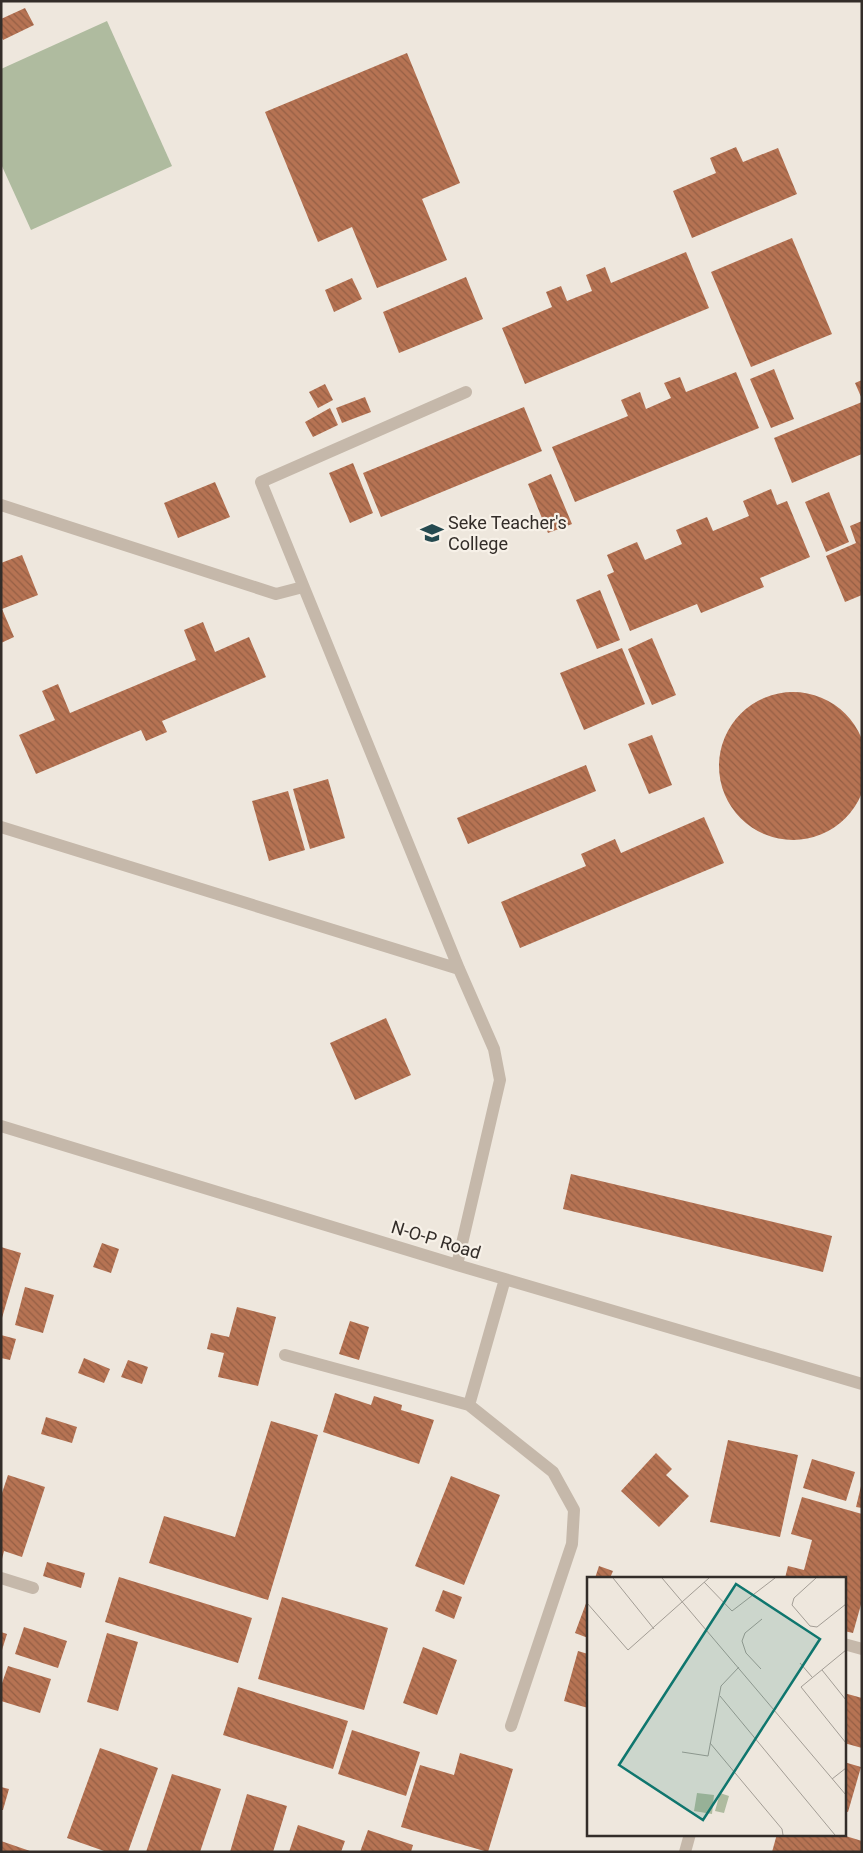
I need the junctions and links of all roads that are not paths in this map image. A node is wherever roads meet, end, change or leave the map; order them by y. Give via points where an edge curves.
1 (466, 392) dead end
2 (1, 505) edge
3 (304, 587) junction
4 (1, 827) edge
5 (459, 969) junction
6 (1, 1126) edge
7 (456, 1265) junction
8 (505, 1279) junction
9 (285, 1355) dead end
10 (862, 1384) edge
11 (469, 1405) junction
12 (1, 1578) edge
13 (33, 1588) dead end
14 (846, 1645) edge
15 (862, 1649) edge
16 (511, 1726) dead end
17 (689, 1836) edge
18 (685, 1852) edge

1 - 3 street via 261,482
2 - 3 street via 276,594
3 - 5 street
4 - 5 street
5 - 7 street via 494,1049 500,1080
6 - 7 street, N-O-P Road
7 - 8 street, N-O-P Road
8 - 10 street, N-O-P Road
8 - 11 street
9 - 11 street
11 - 16 street via 553,1472 574,1510 572,1544
12 - 13 street
14 - 15 street
17 - 18 street

